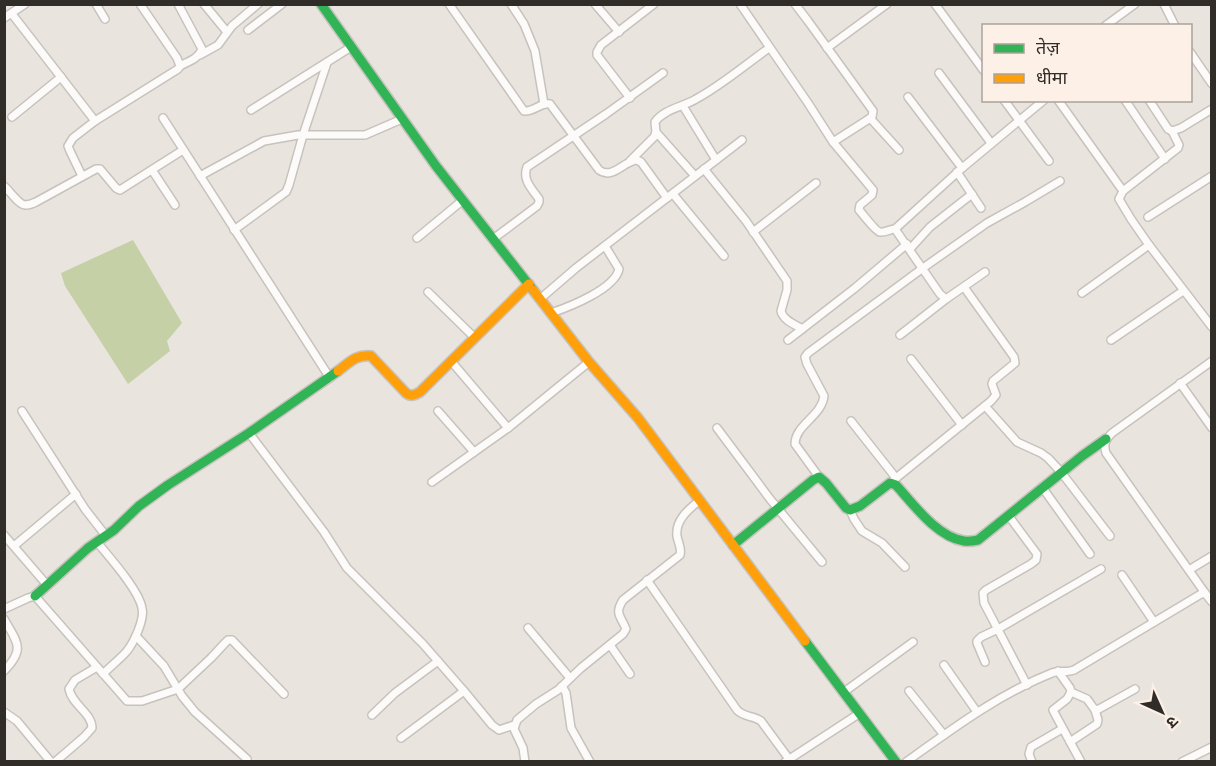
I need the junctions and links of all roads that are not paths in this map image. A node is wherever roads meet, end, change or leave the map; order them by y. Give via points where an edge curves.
1 (25, 4) edge
2 (96, 4) edge
3 (140, 4) edge
4 (178, 4) edge
5 (204, 4) edge
6 (258, 4) edge
7 (282, 4) edge
8 (321, 4) edge
9 (449, 4) edge
10 (511, 4) edge
11 (595, 4) edge
12 (654, 4) edge
13 (740, 4) edge
14 (795, 4) edge
15 (887, 4) edge
16 (935, 4) edge
17 (1135, 4) edge
18 (1166, 5) edge
19 (12, 14) junction
20 (4, 18) edge
21 (105, 19) dead end
22 (1108, 24) edge
23 (1174, 24) edge
24 (248, 30) dead end
25 (227, 32) junction
26 (619, 32) junction
27 (351, 47) junction
28 (769, 48) junction
29 (827, 48) junction
30 (1192, 54) edge
31 (200, 55) junction
32 (327, 63) junction
33 (180, 66) junction
34 (982, 68) edge
35 (663, 73) dead end
36 (939, 74) dead end
37 (61, 77) junction
38 (1212, 84) edge
39 (908, 97) dead end
40 (630, 98) junction
41 (1006, 102) edge
42 (1042, 102) edge
43 (1059, 102) edge
44 (1126, 102) edge
45 (1150, 102) edge
46 (544, 104) junction
47 (683, 106) junction
48 (1212, 109) edge
49 (251, 110) dead end
50 (12, 117) dead end
51 (163, 118) dead end
52 (870, 118) junction
53 (402, 119) junction
54 (1019, 120) junction
55 (95, 121) junction
56 (1172, 131) junction
57 (656, 132) junction
58 (303, 135) junction
59 (573, 136) junction
60 (742, 140) dead end
61 (833, 142) junction
62 (991, 143) junction
63 (183, 150) junction
64 (899, 150) dead end
65 (1165, 159) junction
66 (716, 160) junction
67 (630, 161) junction
68 (1049, 161) dead end
69 (704, 169) junction
70 (152, 170) junction
71 (959, 170) junction
72 (82, 176) junction
73 (200, 176) junction
74 (695, 176) junction
75 (1212, 176) edge
76 (1060, 181) dead end
77 (816, 183) dead end
78 (4, 186) edge
79 (1124, 191) junction
80 (972, 194) junction
81 (670, 196) junction
82 (463, 200) junction
83 (175, 205) dead end
84 (981, 208) dead end
85 (1148, 217) dead end
86 (895, 229) junction
87 (234, 230) junction
88 (753, 232) junction
89 (417, 238) dead end
90 (493, 239) junction
91 (1149, 245) junction
92 (605, 246) junction
93 (908, 246) junction
94 (724, 256) dead end
95 (923, 268) junction
96 (985, 272) dead end
97 (529, 284) junction
98 (964, 287) junction
99 (1183, 291) junction
100 (428, 292) dead end
101 (1082, 293) dead end
102 (946, 298) junction
103 (540, 299) junction
104 (551, 313) junction
105 (1212, 327) edge
106 (802, 329) junction
107 (900, 335) dead end
108 (475, 338) junction
109 (788, 340) dead end
110 (1111, 340) dead end
111 (911, 359) dead end
112 (451, 361) junction
113 (1212, 361) edge
114 (589, 362) junction
115 (330, 378) junction
116 (1180, 383) junction
117 (985, 406) junction
118 (22, 411) dead end
119 (438, 411) dead end
120 (851, 421) dead end
121 (962, 425) junction
122 (508, 428) junction
123 (717, 428) dead end
124 (1212, 428) edge
125 (249, 433) junction
126 (1106, 439) junction
127 (474, 452) junction
128 (1061, 472) junction
129 (819, 477) junction
130 (893, 481) junction
131 (432, 482) dead end
132 (1042, 487) junction
133 (76, 495) junction
134 (700, 501) junction
135 (778, 508) junction
136 (850, 510) junction
137 (1008, 515) junction
138 (106, 536) junction
139 (1110, 536) dead end
140 (6, 538) edge
141 (97, 542) junction
142 (733, 545) junction
143 (14, 546) junction
144 (1090, 554) dead end
145 (1212, 556) edge
146 (822, 562) dead end
147 (905, 567) dead end
148 (1101, 569) dead end
149 (1189, 570) junction
150 (1122, 575) dead end
151 (647, 580) junction
152 (47, 585) junction
153 (1205, 593) junction
154 (35, 596) junction
155 (1212, 602) edge
156 (4, 609) edge
157 (4, 619) edge
158 (1154, 622) junction
159 (528, 628) dead end
160 (998, 629) junction
161 (136, 636) junction
162 (913, 642) dead end
163 (610, 645) junction
164 (438, 661) junction
165 (985, 662) dead end
166 (944, 665) dead end
167 (97, 667) junction
168 (4, 671) edge
169 (1058, 671) junction
170 (103, 674) junction
171 (630, 674) dead end
172 (570, 678) junction
173 (1027, 684) junction
174 (562, 686) junction
175 (178, 689) junction
176 (1135, 689) dead end
177 (464, 691) junction
178 (909, 691) dead end
179 (844, 692) junction
180 (1071, 692) junction
181 (284, 694) dead end
182 (1095, 710) junction
183 (4, 712) edge
184 (977, 712) junction
185 (860, 713) junction
186 (372, 715) dead end
187 (514, 725) junction
188 (1062, 729) junction
189 (944, 735) junction
190 (401, 738) dead end
191 (1070, 742) junction
192 (1212, 747) edge
193 (247, 759) dead end
194 (787, 760) edge
195 (53, 762) edge
196 (525, 762) edge
197 (590, 762) edge
198 (896, 762) edge
199 (906, 762) edge
200 (1032, 762) edge
201 (1081, 762) edge
202 (1182, 762) edge

1 - 19 street
2 - 21 street
3 - 33 street
4 - 31 street via 200,44
5 - 25 street
6 - 25 street
7 - 24 street
8 - 27 street
9 - 46 street via 522,109 528,112
10 - 46 street via 535,51
11 - 26 street
12 - 26 street
13 - 28 street
14 - 29 street
15 - 29 street
16 - 34 street
17 - 22 street
18 - 23 street
19 - 20 street
19 - 37 street
25 - 31 street via 218,45
26 - 40 street via 601,45 597,55
27 - 32 street
27 - 53 street
28 - 47 street
28 - 61 street
29 - 52 street via 873,111
30 - 38 street
31 - 33 street
32 - 49 street
32 - 58 street
33 - 55 street
35 - 40 street
36 - 62 street
37 - 50 street
37 - 55 street
39 - 71 street
40 - 59 street
41 - 54 street
42 - 54 street
43 - 79 street
44 - 65 street
45 - 56 street
46 - 59 street via 553,107
47 - 57 street via 657,119
47 - 66 street
48 - 56 street
51 - 63 street
52 - 61 street
52 - 64 street
53 - 58 street via 365,135
53 - 82 street
54 - 62 street
54 - 68 street
55 - 72 street via 68,146
56 - 65 street via 1179,146
57 - 67 street
57 - 74 street
58 - 73 street via 264,141
58 - 87 street via 286,192
59 - 67 street via 604,174
59 - 90 street via 527,167 525,177 539,202
60 - 66 street
61 - 86 street via 873,190 859,210 878,232
62 - 71 street
63 - 70 street
63 - 73 street
65 - 79 street
66 - 69 street
67 - 81 street via 641,162
69 - 74 street
69 - 88 street
70 - 72 street via 120,190 100,169
70 - 83 street
71 - 80 street
71 - 86 street
72 - 78 street via 25,205
73 - 87 street
74 - 81 street
75 - 85 street
76 - 95 street via 987,223
77 - 88 street
79 - 91 street via 1119,200
80 - 84 street
80 - 93 street
81 - 92 street
81 - 94 street
82 - 89 street
82 - 90 street
86 - 93 street
87 - 115 street
88 - 106 street via 787,281 781,314
90 - 97 street
91 - 99 street
91 - 101 street
92 - 103 street
92 - 104 street via 619,269 617,275 594,294
93 - 95 street
93 - 106 street
95 - 102 street
95 - 129 street via 805,357 824,400 796,435 795,444
96 - 98 street
97 - 103 street
97 - 108 street
98 - 102 street
98 - 117 street via 1015,360 993,381 996,395
99 - 105 street
99 - 110 street
100 - 108 street
102 - 107 street
103 - 104 street
104 - 114 street
106 - 109 street
108 - 112 street
111 - 121 street
112 - 115 street via 415,396 406,393 371,356 356,357
112 - 122 street
113 - 116 street
114 - 122 street
114 - 134 street via 638,418
115 - 125 street
116 - 124 street
116 - 126 street
117 - 121 street
117 - 128 street via 1017,442 1041,453
118 - 133 street
119 - 127 street
120 - 130 street
121 - 130 street
122 - 127 street
123 - 135 street
125 - 138 street via 168,485
125 - 164 street via 324,532 346,568
126 - 128 street
126 - 149 street via 1106,453
127 - 131 street
128 - 132 street
128 - 139 street
129 - 135 street
129 - 136 street
130 - 136 street
130 - 137 street via 940,531 964,542 978,540
132 - 137 street
132 - 144 street
133 - 138 street
133 - 143 street
134 - 142 street
134 - 151 street via 680,520 680,555
135 - 142 street
135 - 146 street
136 - 147 street via 862,531 882,543
137 - 160 street via 1037,556 1031,564 983,593
138 - 141 street
140 - 143 street
141 - 152 street
141 - 161 street via 142,605
142 - 179 street
143 - 152 street
145 - 149 street
148 - 160 street
149 - 153 street
150 - 158 street
151 - 163 street via 620,605 618,613 626,629
151 - 194 street via 737,710 761,721
152 - 154 street
153 - 155 street
153 - 158 street
154 - 156 street
154 - 167 street
157 - 168 street via 18,648 16,659
158 - 169 street via 1074,670
159 - 172 street
160 - 165 street via 977,640
160 - 173 street
161 - 170 street
161 - 175 street via 164,666
162 - 179 street
163 - 171 street
163 - 172 street
164 - 177 street
164 - 186 street
166 - 184 street
167 - 170 street
167 - 195 street via 75,680 69,689 70,696 91,720 92,728
169 - 173 street
169 - 180 street
170 - 175 street via 127,701 142,701
172 - 174 street
173 - 184 street
174 - 187 street
174 - 197 street via 571,728
175 - 181 street via 232,640
175 - 193 street via 195,712
176 - 182 street
177 - 187 street via 497,729
177 - 190 street
178 - 189 street
179 - 185 street
180 - 182 street via 1087,699
180 - 188 street via 1053,710
182 - 191 street via 1097,724
183 - 195 street
184 - 189 street
185 - 194 street
185 - 198 street
187 - 196 street
188 - 191 street
188 - 200 street via 1031,747
189 - 199 street
191 - 201 street
192 - 202 street

